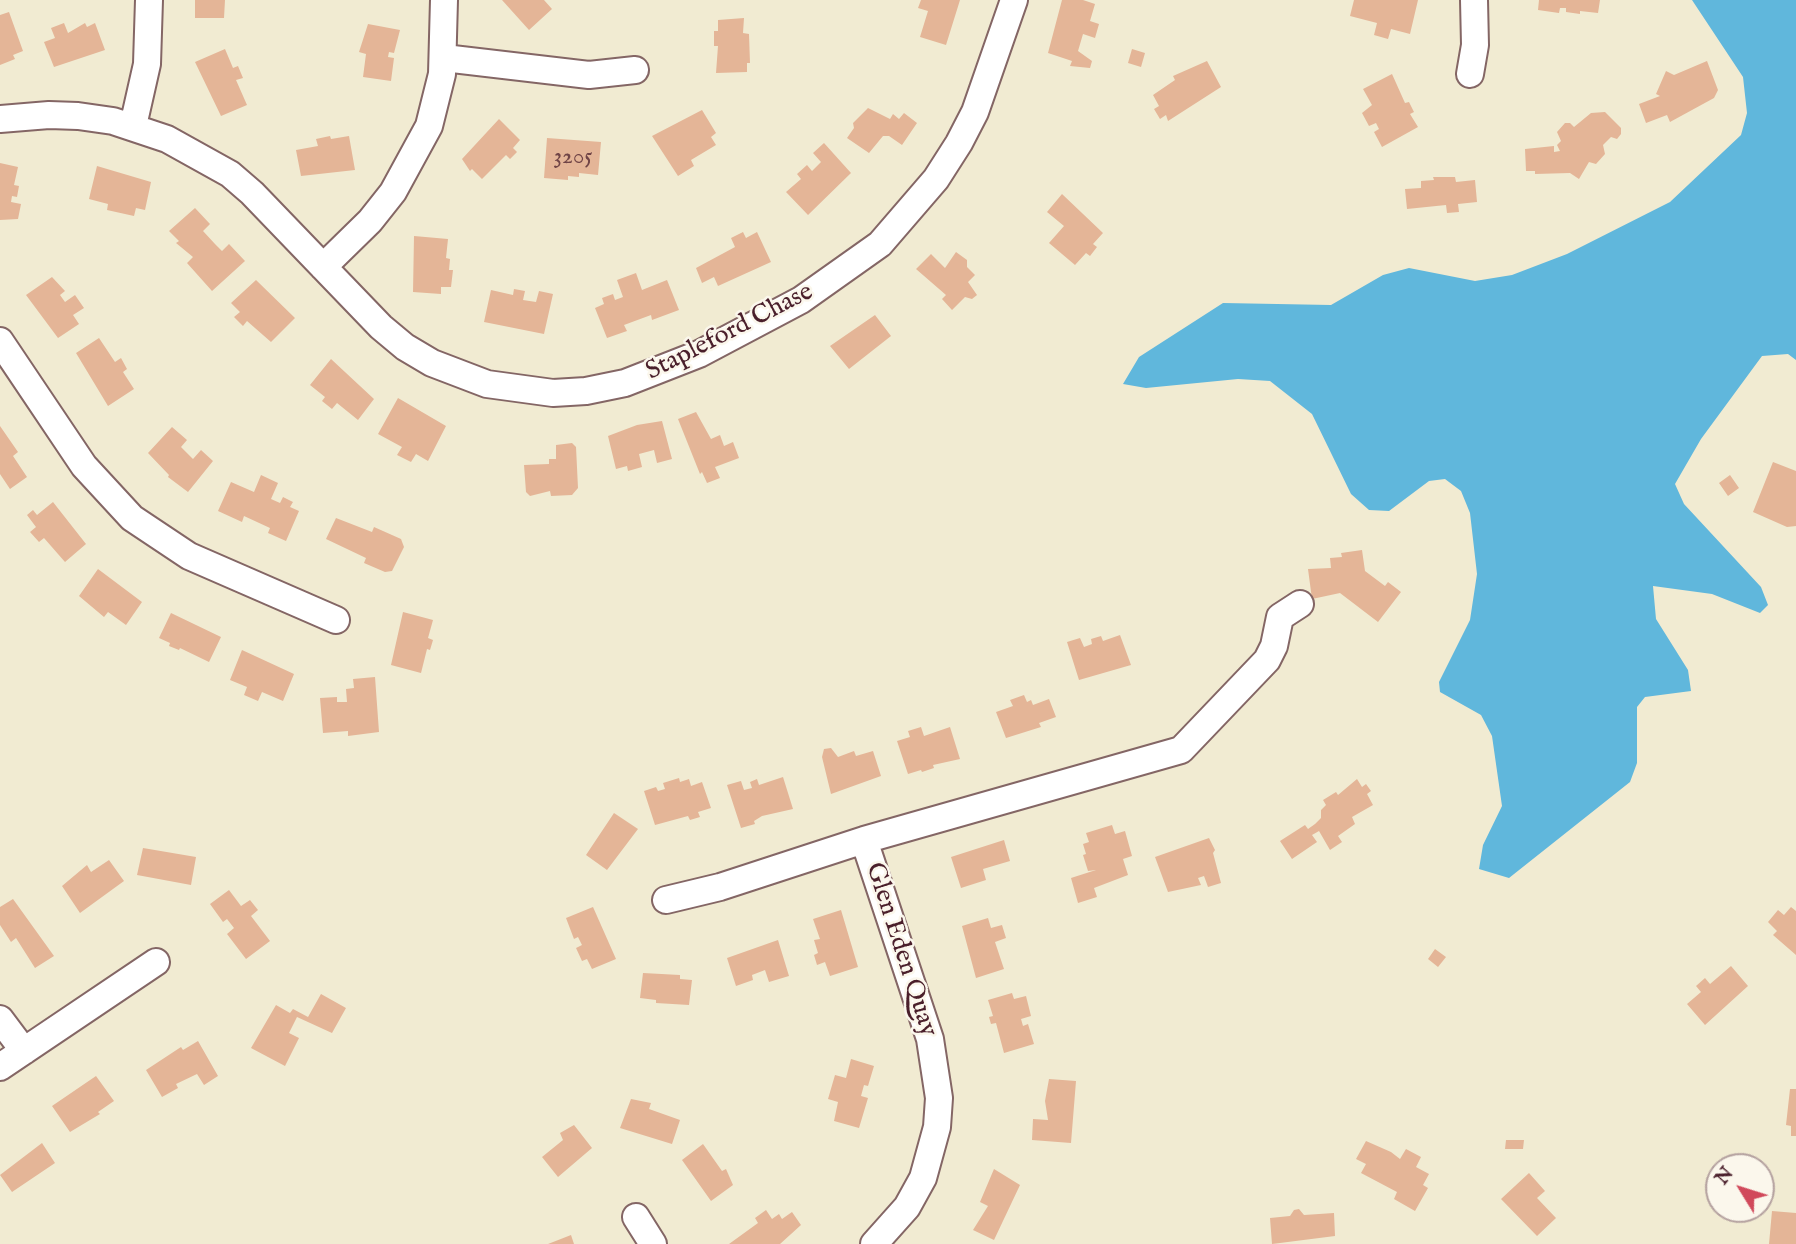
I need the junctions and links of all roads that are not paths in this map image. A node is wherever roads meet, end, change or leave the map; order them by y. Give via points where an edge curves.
1 (149, 0) edge
2 (444, 0) edge
3 (1014, 0) edge
4 (1474, 0) edge
5 (444, 58) junction
6 (635, 70) dead end
7 (1470, 74) dead end
8 (0, 119) edge
9 (133, 126) junction
10 (323, 267) junction
11 (0, 341) edge
12 (1300, 604) dead end
13 (336, 620) dead end
14 (864, 840) junction
15 (666, 900) dead end
16 (156, 962) dead end
17 (0, 1019) edge
18 (24, 1051) junction
19 (0, 1067) edge
20 (636, 1217) dead end
21 (653, 1244) edge
22 (874, 1244) edge

1 - 9 street via 148,64
2 - 5 street
3 - 10 street, Stapleford Chase via 975,112 910,213 880,244 801,300 663,370 586,391 553,393 487,384 432,363 405,346 380,327
4 - 7 street
5 - 6 street via 589,75
5 - 10 street via 436,104 413,160 370,221
8 - 9 street, Stapleford Chase via 68,116
9 - 10 street, Stapleford Chase via 178,144 230,174
11 - 13 street via 84,466 132,518 189,556
12 - 14 street, Glen Eden Quay via 1280,617 1267,660 1181,750
14 - 15 street
14 - 22 street, Glen Eden Quay via 930,1039 939,1098 937,1127 923,1178 907,1208
16 - 18 street
17 - 18 street
18 - 19 street
20 - 21 street

